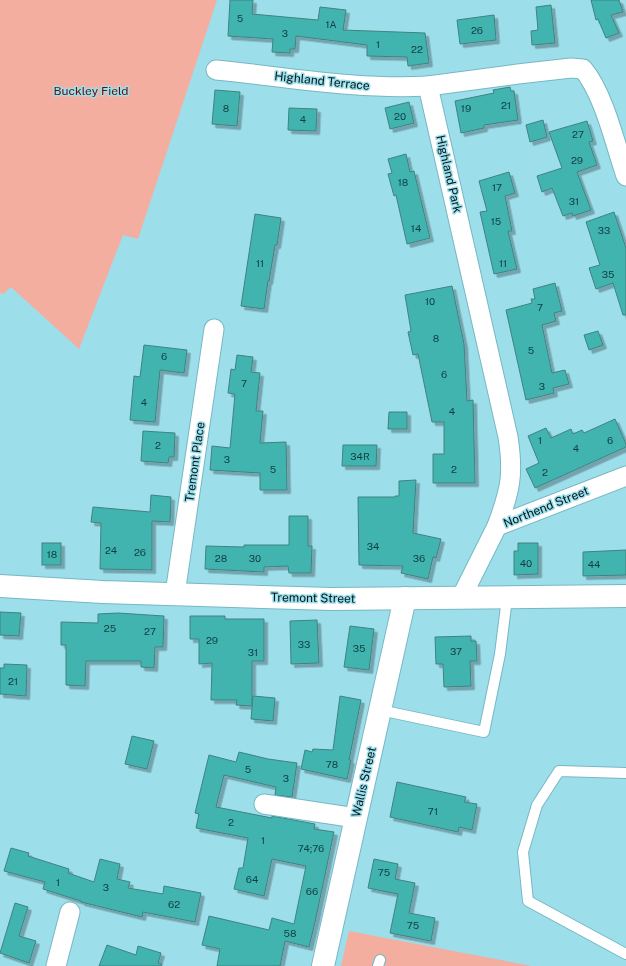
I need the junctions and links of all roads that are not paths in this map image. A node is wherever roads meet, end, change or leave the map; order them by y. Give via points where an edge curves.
1 (216, 70) dead end
2 (428, 86) junction
3 (626, 176) edge
4 (214, 329) dead end
5 (626, 476) edge
6 (497, 526) junction
7 (0, 586) edge
8 (175, 594) junction
9 (626, 596) edge
10 (405, 598) junction
11 (461, 598) junction
12 (507, 598) junction
13 (380, 710) junction
14 (626, 773) edge
15 (264, 804) dead end
16 (356, 818) junction
17 (70, 912) dead end
18 (626, 954) edge
19 (56, 966) edge
20 (323, 966) edge

1 - 2 street, Highland Terrace via 368,86
2 - 3 street via 571,68 583,69 590,77 603,105
2 - 6 street, Highland Park via 511,456 511,477 506,503
4 - 8 street, Tremont Place
5 - 6 street, Northend Street
6 - 11 street, Northend Street
7 - 8 street, Tremont Street
8 - 10 street, Tremont Street via 331,599
9 - 12 street, Tremont Street
10 - 11 street, Tremont Street
10 - 13 street, Wallis Street
11 - 12 street, Tremont Street
12 - 13 lane via 500,654 484,732
13 - 16 street, Wallis Street
14 - 18 lane via 559,771 537,805 523,852 528,900
15 - 16 street
16 - 20 street, Wallis Street
17 - 19 street

